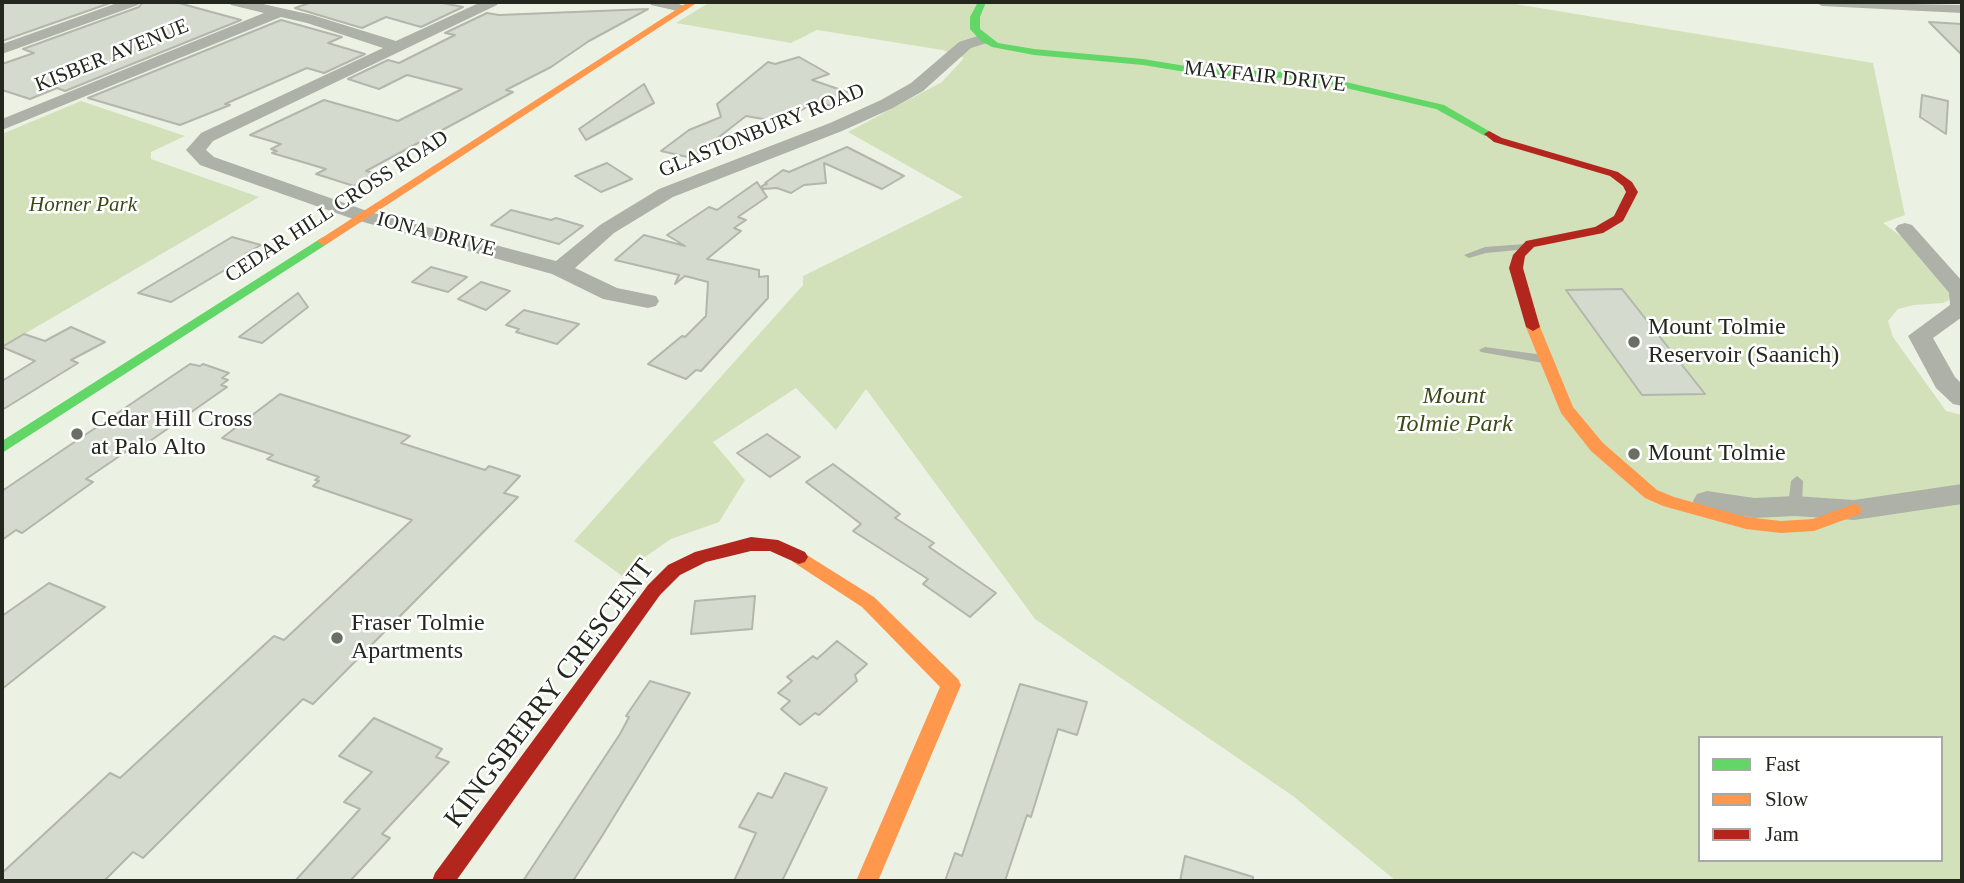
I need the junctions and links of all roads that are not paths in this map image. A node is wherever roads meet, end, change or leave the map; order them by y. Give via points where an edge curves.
1 (133, 2) edge
2 (236, 2) edge
3 (293, 2) edge
4 (492, 2) edge
5 (656, 2) edge
6 (982, 2) edge
7 (1822, 2) edge
8 (688, 5) edge
9 (1962, 9) edge
10 (274, 12) junction
11 (984, 39) junction
12 (397, 47) junction
13 (2, 49) edge
14 (2, 125) edge
15 (363, 216) junction
16 (1905, 229) dead end
17 (1525, 247) junction
18 (1469, 255) dead end
19 (560, 269) junction
20 (648, 301) dead end
21 (1485, 350) dead end
22 (1545, 359) junction
23 (1962, 398) edge
24 (2, 448) edge
25 (1631, 476) junction
26 (1962, 494) edge
27 (1854, 510) junction
28 (443, 881) edge
29 (867, 881) edge

1 - 13 street
2 - 10 street
3 - 10 street
4 - 12 street
5 - 8 street
6 - 11 street via 975,29
7 - 9 street
8 - 15 street, CEDAR HILL CROSS ROAD
10 - 12 street
10 - 14 street, KISBER AVENUE
11 - 17 street, MAYFAIR DRIVE via 1034,52 1204,72 1301,76 1354,86 1440,107 1498,140 1601,169 1628,184 1632,192 1629,201 1615,222
11 - 19 street, GLASTONBURY ROAD via 965,45 917,87 887,104 666,193 607,229
12 - 15 street, IONA DRIVE via 207,137 195,150 207,161
15 - 19 street, IONA DRIVE
15 - 24 street, CEDAR HILL CROSS ROAD
16 - 23 street via 1960,292 1962,307 1920,335 1945,382
17 - 18 lane
17 - 22 street via 1516,268
19 - 20 street, IONA DRIVE via 611,294
21 - 22 lane
22 - 25 street via 1566,409 1583,433
25 - 27 street via 1713,502 1754,508 1796,494
25 - 27 street via 1651,494 1669,502 1746,523 1814,526
26 - 27 street
28 - 29 street, KINGSBERRY CRESCENT via 654,590 674,570 701,557 751,544 791,552 868,602 951,685

